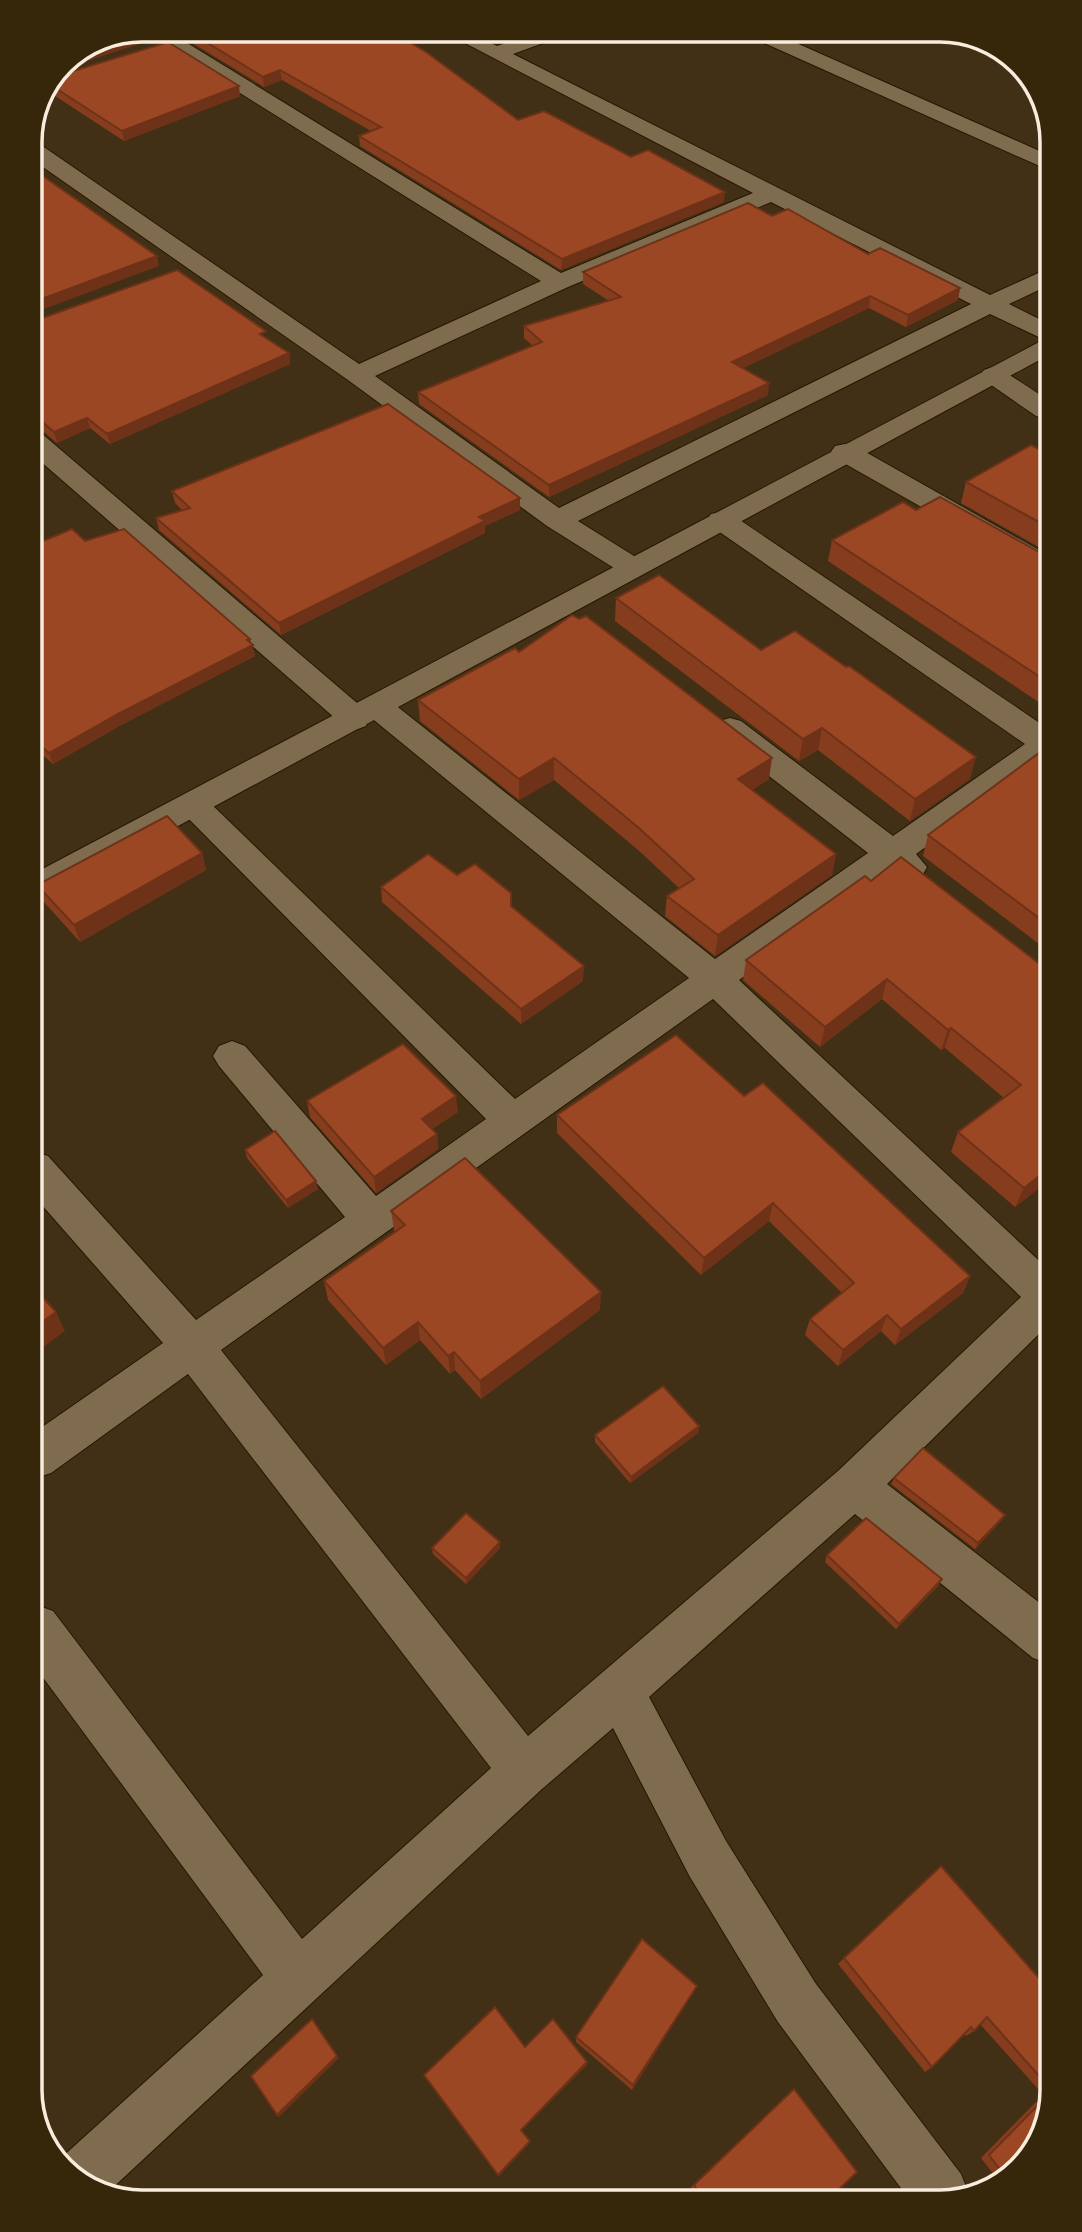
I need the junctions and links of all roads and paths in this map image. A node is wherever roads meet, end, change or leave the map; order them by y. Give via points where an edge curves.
1 (169, 42) edge
2 (174, 42) edge
3 (474, 42) edge
4 (527, 42) edge
5 (778, 42) edge
6 (146, 50) edge
7 (496, 53) junction
8 (42, 156) edge
9 (1040, 159) edge
10 (772, 193) junction
11 (194, 264) junction
12 (169, 273) edge
13 (1040, 279) edge
14 (559, 282) junction
15 (989, 304) junction
16 (1040, 330) edge
17 (1040, 350) edge
18 (357, 375) junction
19 (993, 375) junction
20 (1040, 407) edge
21 (42, 448) edge
22 (845, 452) junction
23 (557, 520) junction
24 (721, 520) junction
25 (1040, 563) edge
26 (632, 567) junction
27 (708, 711) edge
28 (366, 713) junction
29 (1040, 740) edge
30 (1040, 748) edge
31 (193, 806) junction
32 (892, 853) junction
33 (42, 884) edge
34 (937, 888) edge
35 (715, 979) junction
36 (232, 1056) dead end
37 (513, 1121) junction
38 (42, 1177) edge
39 (372, 1220) junction
40 (1040, 1288) edge
41 (1040, 1306) edge
42 (193, 1346) junction
43 (42, 1453) edge
44 (854, 1486) junction
45 (1040, 1633) edge
46 (42, 1636) edge
47 (620, 1691) junction
48 (524, 1771) junction
49 (298, 1978) junction
50 (86, 2173) edge
51 (932, 2190) edge

1 - 6 street
2 - 14 street
3 - 7 street
4 - 7 street
5 - 9 street
7 - 10 street
8 - 11 street
10 - 14 street
10 - 15 street
11 - 12 street
11 - 18 street
13 - 15 street
14 - 18 street
15 - 16 street
15 - 23 street
17 - 19 street
18 - 23 street
19 - 20 street
19 - 22 street
21 - 28 street
22 - 24 street
22 - 25 street
23 - 26 street
24 - 26 street
24 - 29 street
26 - 28 street via 577,611
27 - 32 street
28 - 31 street
28 - 35 street
30 - 32 street
31 - 33 street
31 - 37 street
32 - 34 street
32 - 35 street
35 - 37 street
35 - 40 street
36 - 39 street
37 - 39 street
38 - 42 street
39 - 42 street
41 - 44 street
42 - 43 street
42 - 48 street
44 - 45 street
44 - 47 street
46 - 49 street
47 - 48 street
47 - 51 street via 708,1858 797,2003
48 - 49 street
49 - 50 street

